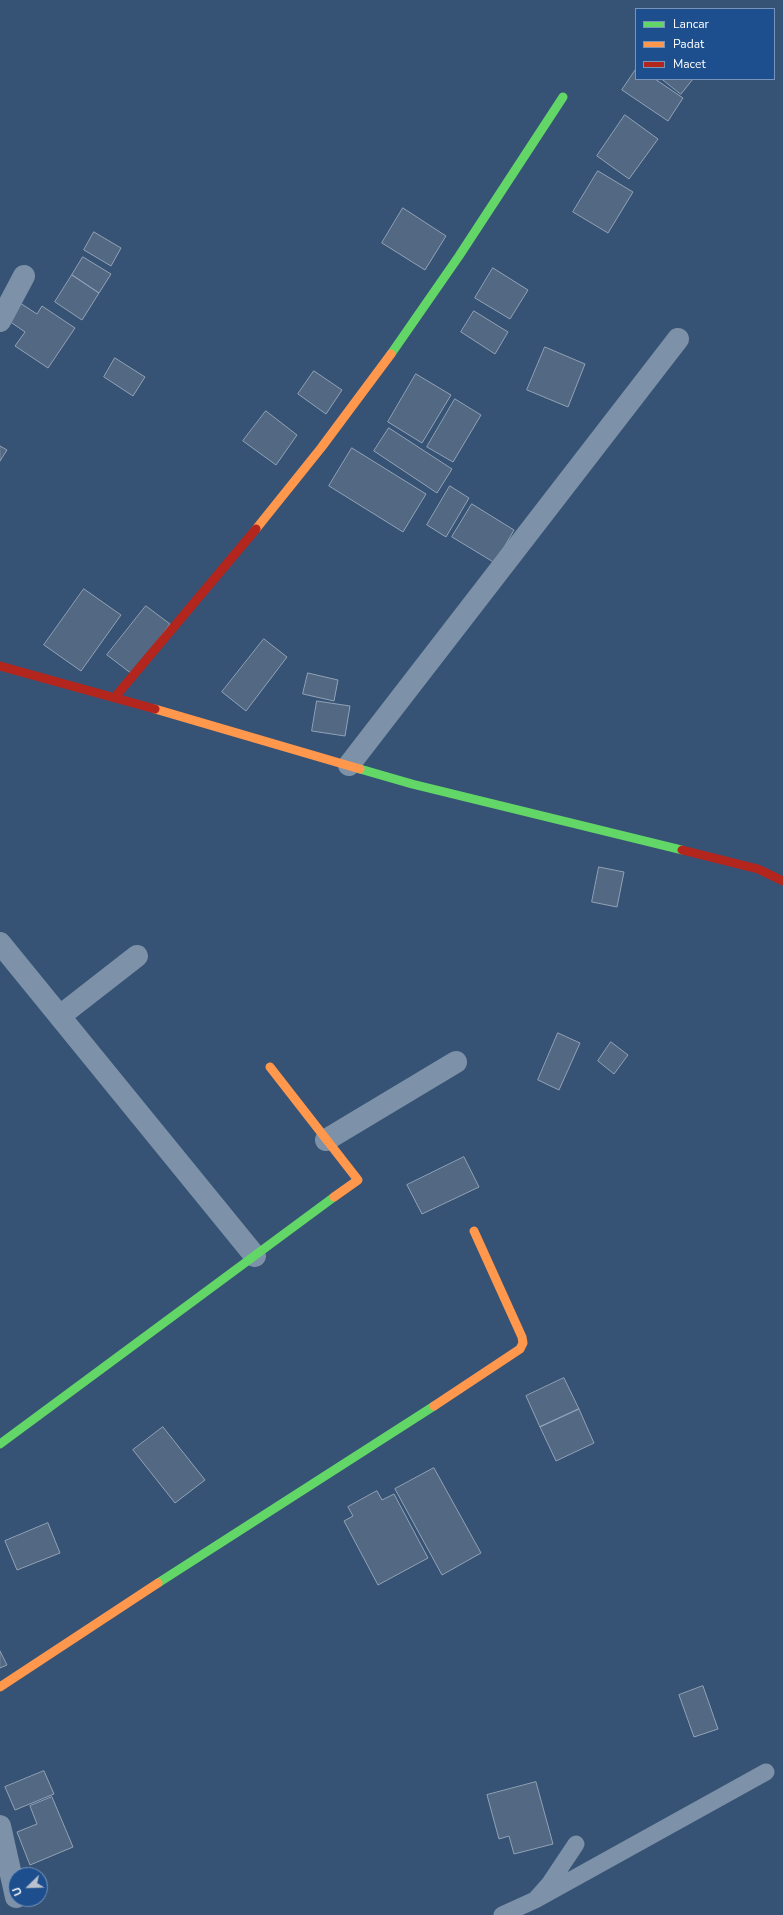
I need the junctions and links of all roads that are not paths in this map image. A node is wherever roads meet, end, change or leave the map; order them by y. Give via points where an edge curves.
1 (563, 97) dead end
2 (24, 276) dead end
3 (0, 322) edge
4 (678, 339) dead end
5 (0, 666) edge
6 (115, 697) junction
7 (349, 765) junction
8 (783, 881) edge
9 (0, 943) edge
10 (137, 956) dead end
11 (60, 1016) junction
12 (456, 1062) dead end
13 (270, 1068) dead end
14 (326, 1140) junction
15 (474, 1231) dead end
16 (255, 1256) junction
17 (1, 1442) edge
18 (0, 1688) edge
19 (766, 1772) dead end
20 (0, 1826) edge
21 (576, 1844) dead end
22 (9, 1867) edge
23 (535, 1900) junction
24 (502, 1915) edge

1 - 6 street via 452,268 349,412
2 - 3 street
4 - 7 street
5 - 6 street
6 - 7 street
7 - 8 street via 412,784 758,869
9 - 11 street
10 - 11 street
11 - 16 street
12 - 14 street
13 - 14 street
14 - 16 street via 358,1180
15 - 18 street via 522,1337 520,1349
16 - 17 street
19 - 23 lane
20 - 22 street
21 - 23 lane via 550,1883
23 - 24 lane

